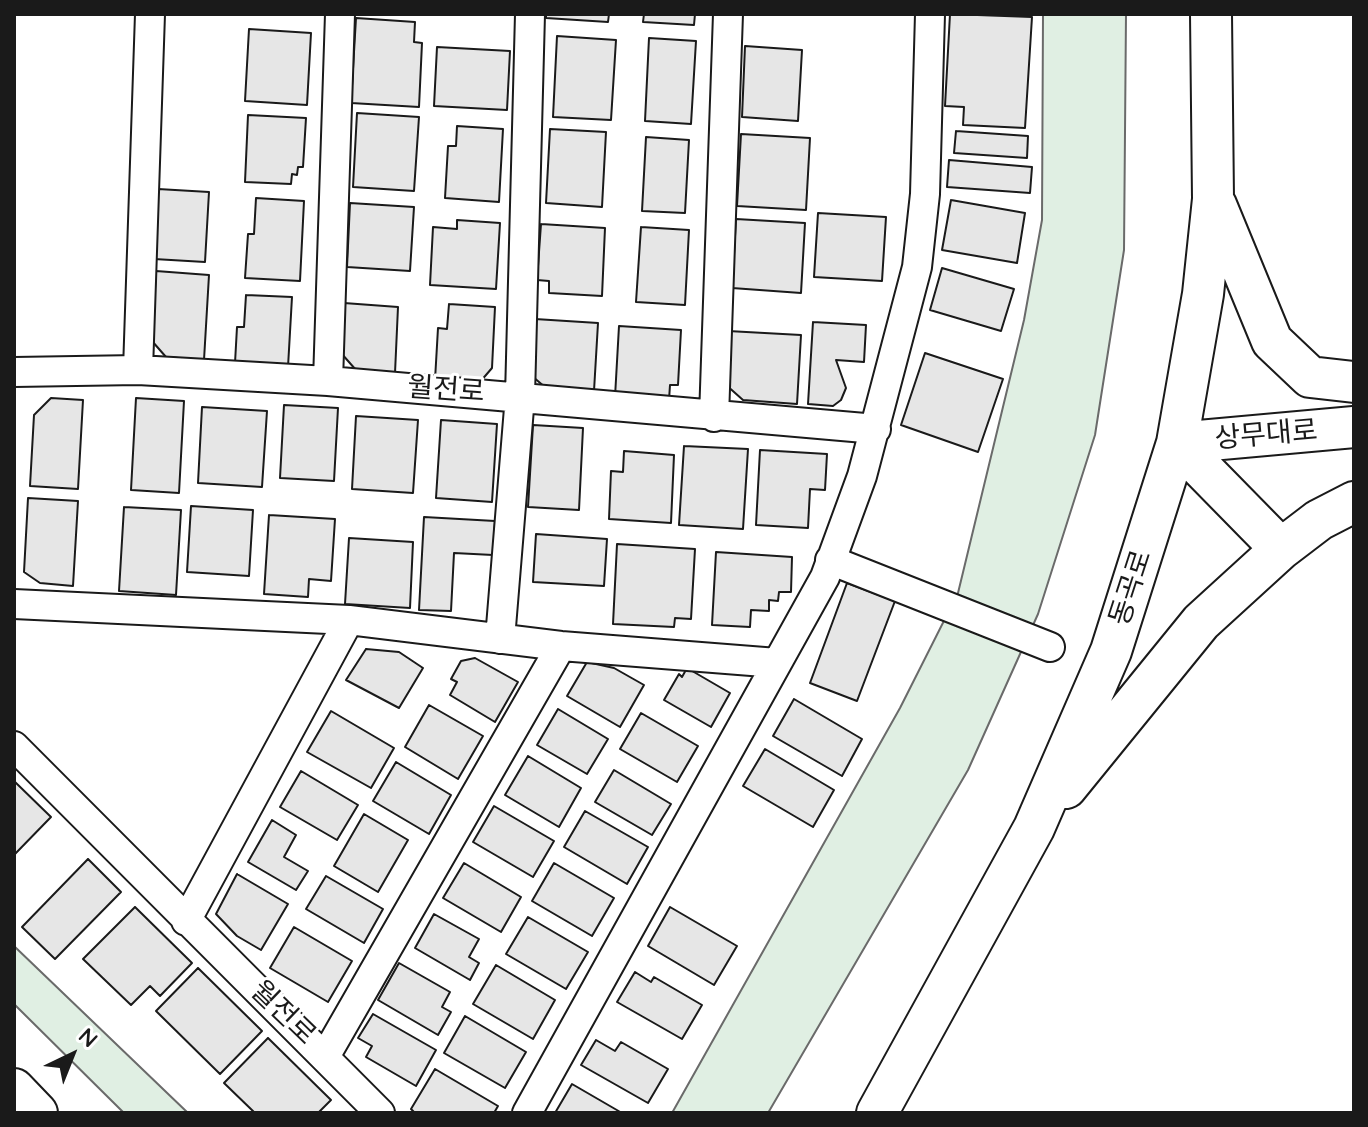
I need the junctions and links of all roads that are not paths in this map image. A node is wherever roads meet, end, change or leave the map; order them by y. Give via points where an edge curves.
1 (150, 14) edge
2 (340, 14) edge
3 (530, 14) edge
4 (728, 14) edge
5 (930, 14) edge
6 (1211, 14) edge
7 (1213, 199) junction
8 (138, 370) junction
9 (14, 372) edge
10 (328, 381) junction
11 (1354, 382) edge
12 (520, 396) junction
13 (714, 417) junction
14 (1354, 427) edge
15 (876, 429) junction
16 (1177, 443) junction
17 (1354, 502) edge
18 (1281, 549) junction
19 (830, 560) junction
20 (14, 604) edge
21 (349, 620) junction
22 (500, 639) junction
23 (561, 646) junction
24 (1050, 647) dead end
25 (777, 663) junction
26 (14, 746) edge
27 (1034, 828) junction
28 (186, 921) junction
29 (326, 1055) junction
30 (14, 1089) edge
31 (37, 1113) edge
32 (380, 1113) edge
33 (527, 1113) edge
34 (877, 1113) edge

1 - 8 street
2 - 10 street
3 - 12 street
4 - 13 street
5 - 15 street via 925,194 917,267
6 - 7 main road, 동곡로
7 - 11 main road via 1272,341 1310,377
7 - 16 main road, 동곡로
8 - 9 street, 월전로
8 - 10 street, 월전로
10 - 12 street, 월전로
12 - 13 street, 월전로
12 - 22 street
13 - 15 street, 월전로
14 - 16 main road, 상무대로
15 - 19 street
16 - 18 main road
16 - 27 main road, 동곡로 via 1111,651
17 - 18 main road
18 - 27 main road via 1201,622
19 - 24 street
19 - 25 street
20 - 21 street
21 - 22 street
21 - 28 street
22 - 23 street
23 - 25 street
23 - 29 street
25 - 33 street
26 - 28 street, 월전로
27 - 34 main road, 동곡로
28 - 29 street, 월전로
29 - 32 street, 월전로
30 - 31 main road

